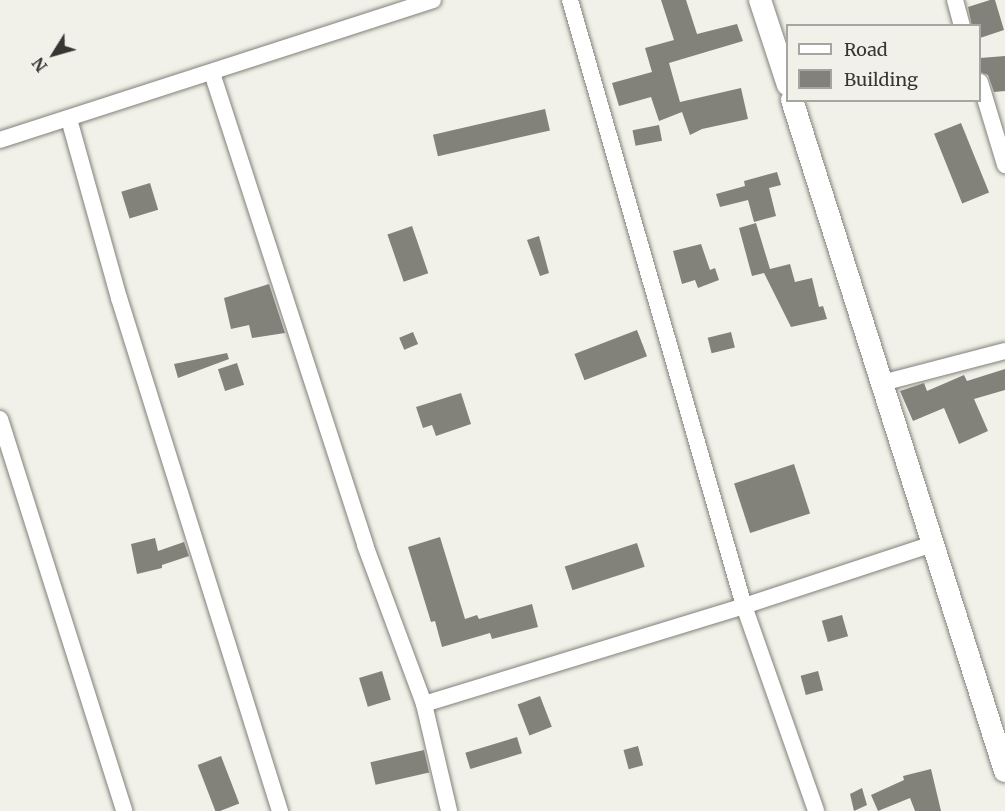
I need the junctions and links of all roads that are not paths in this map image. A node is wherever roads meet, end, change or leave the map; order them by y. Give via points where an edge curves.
1 (433, 0) edge
2 (570, 0) edge
3 (760, 0) edge
4 (955, 0) edge
5 (961, 24) edge
6 (212, 73) junction
7 (786, 79) edge
8 (981, 85) edge
9 (793, 102) edge
10 (69, 119) junction
11 (0, 140) edge
12 (1005, 165) edge
13 (1005, 351) edge
14 (882, 383) junction
15 (0, 419) edge
16 (933, 544) junction
17 (744, 606) junction
18 (424, 704) junction
19 (1005, 771) edge
20 (124, 811) edge
21 (280, 811) edge
22 (449, 811) edge
23 (816, 811) edge

1 - 6 street
2 - 17 street
3 - 7 main road
4 - 5 street
6 - 10 street
6 - 18 street via 365,545
8 - 12 street
9 - 14 main road
10 - 11 street
10 - 21 street via 119,298
13 - 14 street
14 - 16 main road
15 - 20 street
16 - 17 street
16 - 19 main road
17 - 18 street
17 - 23 street
18 - 22 street

